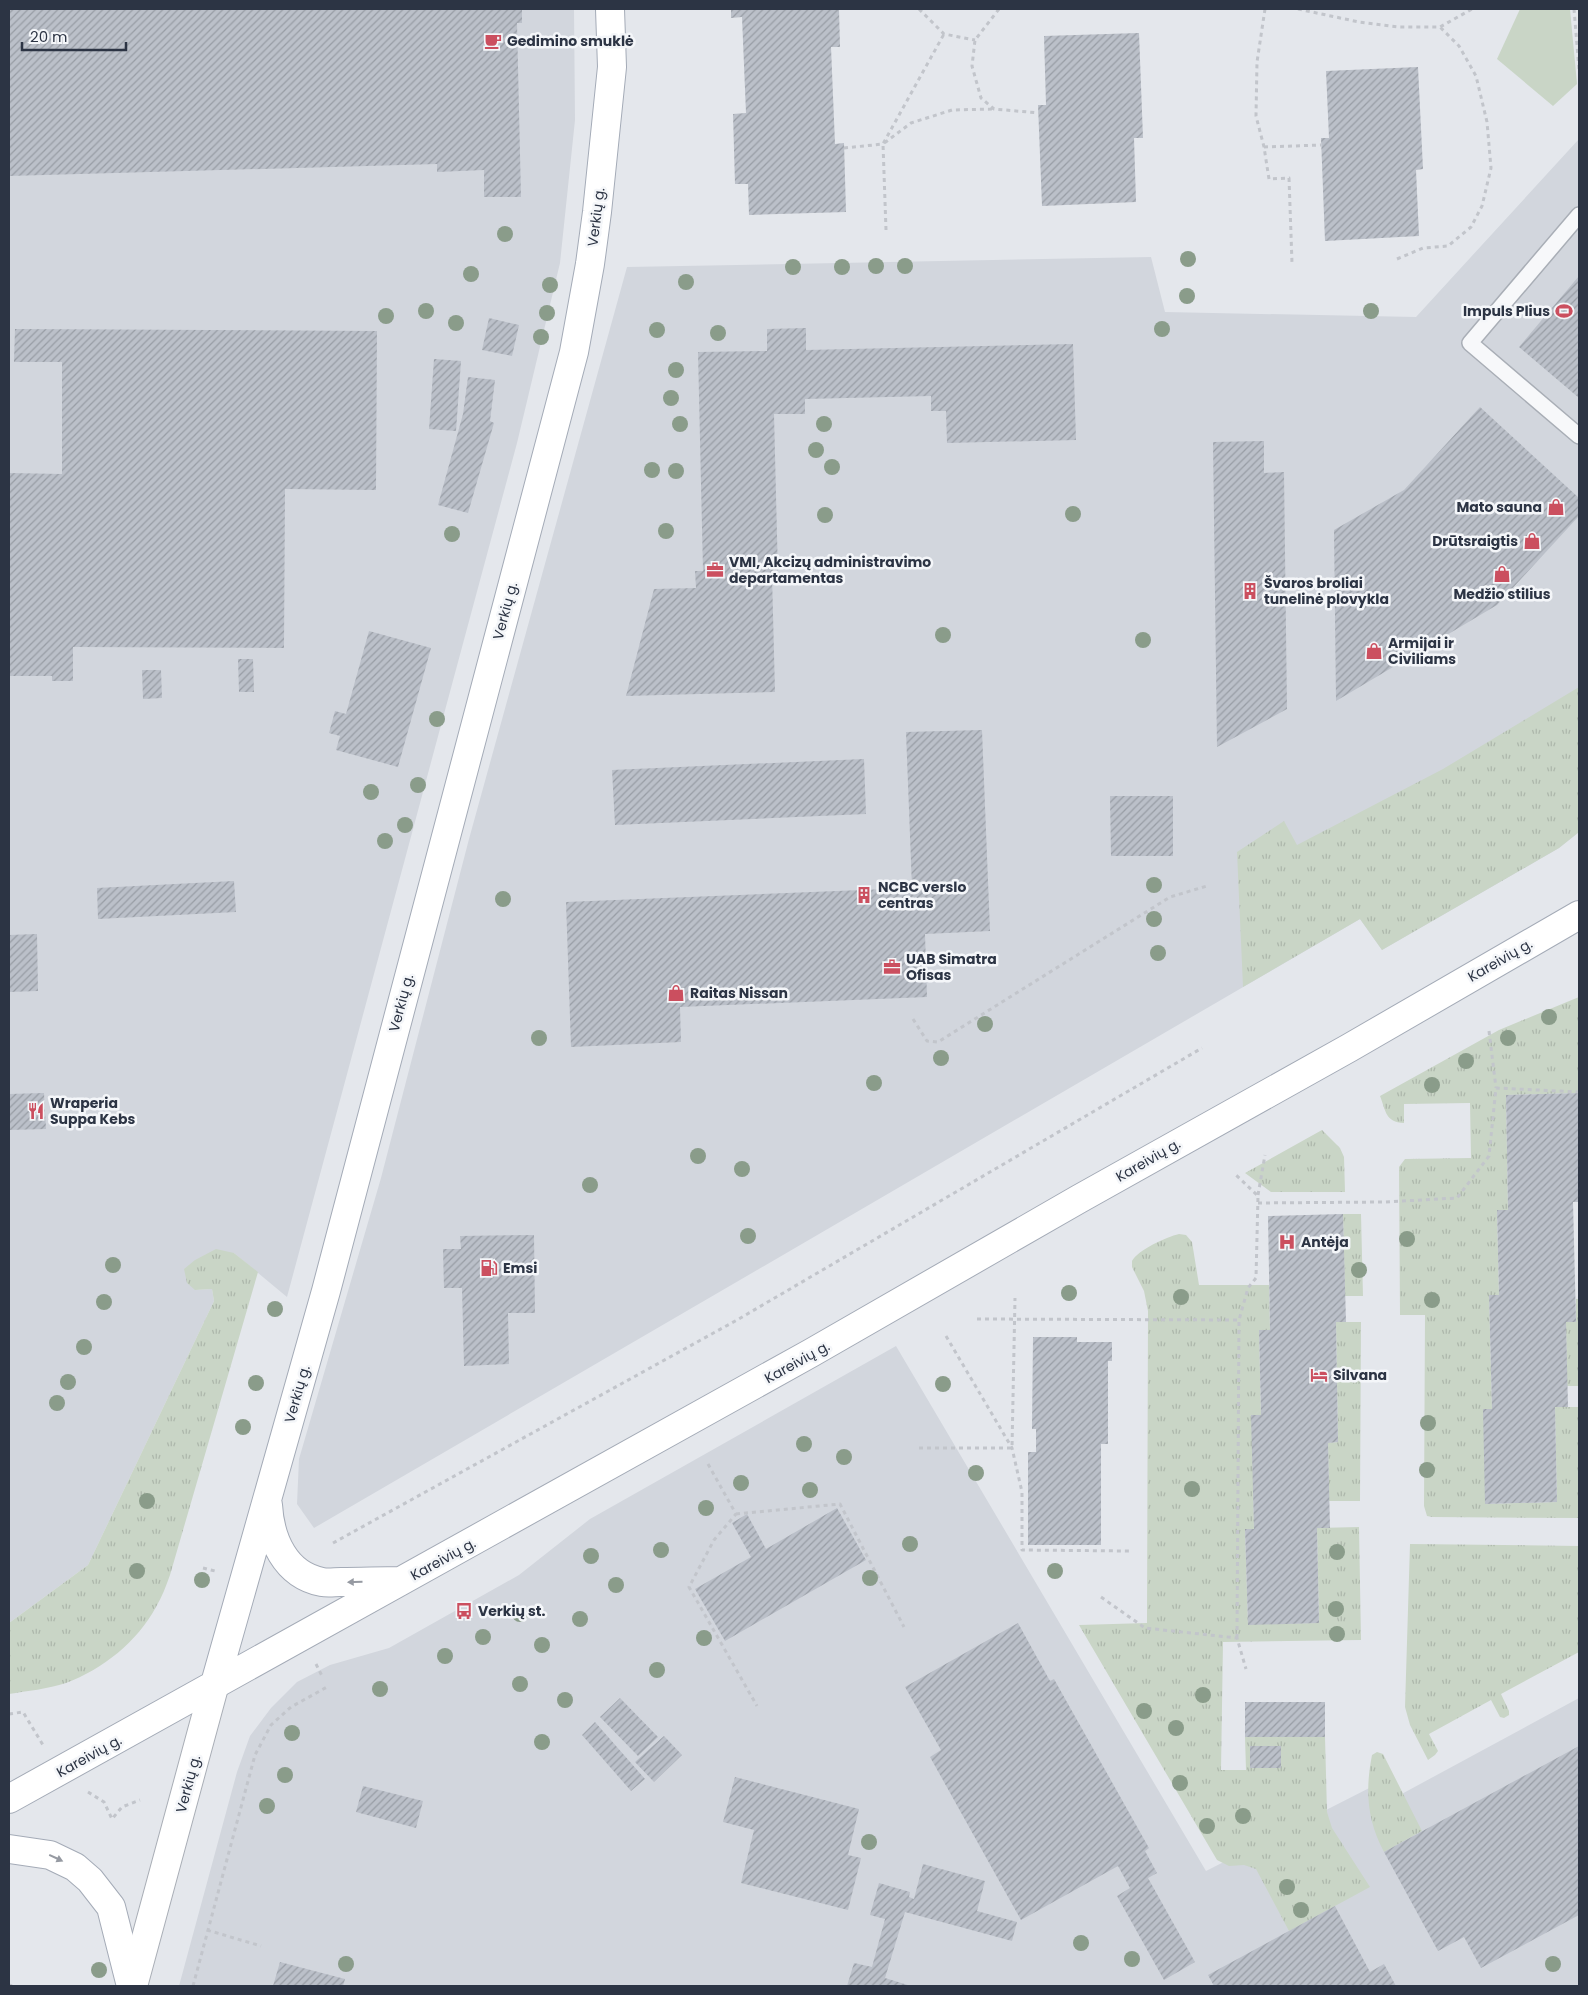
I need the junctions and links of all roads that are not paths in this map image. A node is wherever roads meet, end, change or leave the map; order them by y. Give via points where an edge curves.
1 (610, 9) edge
2 (1579, 215) edge
3 (1579, 436) edge
4 (1579, 915) edge
5 (268, 1496) junction
6 (404, 1580) junction
7 (214, 1686) junction
8 (9, 1799) edge
9 (9, 1849) edge
10 (132, 1986) edge

1 - 5 main road, Verkių g. via 612,68 595,229 574,352 326,1291
2 - 3 lane via 1470,343
4 - 6 main road, Kareivių g. via 818,1349
6 -> 5 main road via 322,1582 300,1573 282,1556 269,1520
5 - 7 main road, Verkių g.
6 - 7 main road, Kareivių g.
7 - 8 main road, Kareivių g.
7 - 10 main road, Verkių g.
9 -> 10 main road via 50,1855 75,1867 90,1880 111,1907

